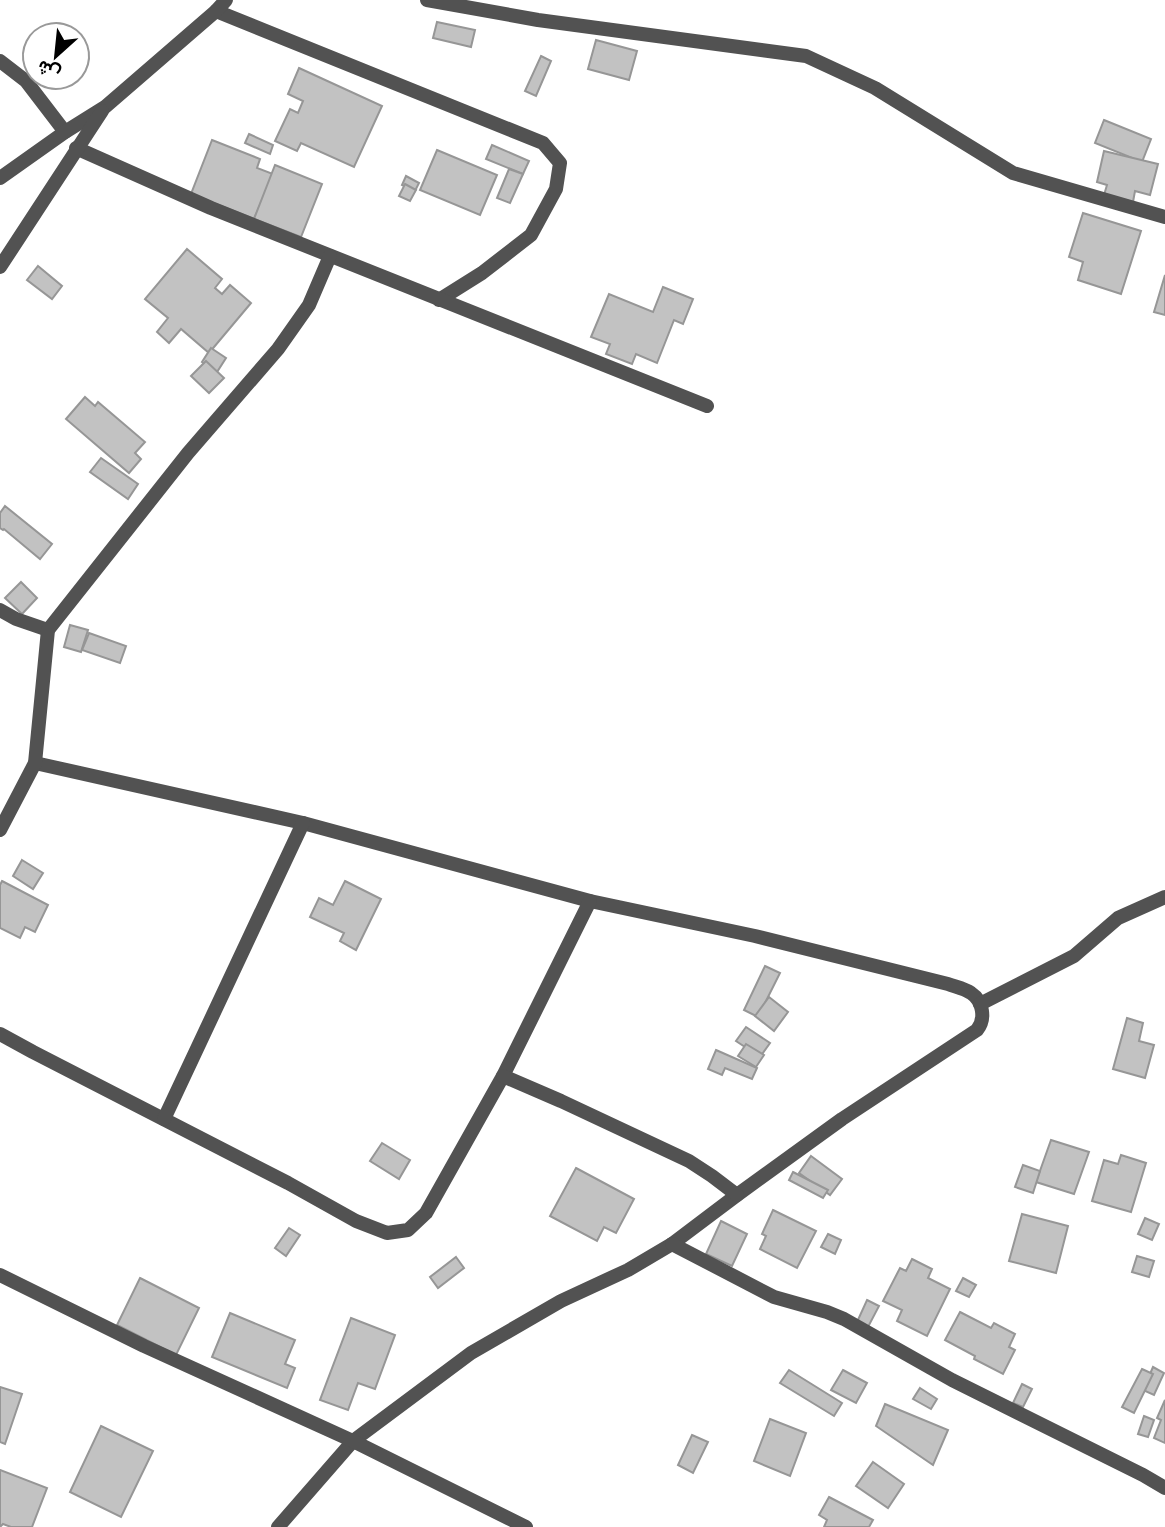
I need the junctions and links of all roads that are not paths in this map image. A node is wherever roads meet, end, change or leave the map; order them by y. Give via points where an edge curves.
1 (427, 0) edge
2 (221, 6) edge
3 (0, 61) edge
4 (105, 107) junction
5 (65, 132) junction
6 (76, 148) junction
7 (0, 178) edge
8 (1165, 217) edge
9 (330, 256) junction
10 (0, 266) edge
11 (439, 300) junction
12 (707, 406) dead end
13 (0, 610) edge
14 (48, 630) junction
15 (35, 762) junction
16 (303, 823) junction
17 (0, 830) edge
18 (1165, 897) edge
19 (590, 901) junction
20 (980, 1004) junction
21 (0, 1034) edge
22 (503, 1076) junction
23 (164, 1119) junction
24 (737, 1195) junction
25 (672, 1244) junction
26 (0, 1275) edge
27 (353, 1441) junction
28 (1165, 1488) edge
29 (278, 1527) edge
30 (526, 1527) edge

1 - 8 street via 806,57 875,88 1013,173
2 - 4 street
2 - 11 street via 543,143 560,163 556,189 531,235
3 - 5 street via 26,81
4 - 5 street
4 - 6 street
5 - 7 street
6 - 9 street
6 - 10 street
9 - 11 street
9 - 14 street via 309,306 278,349 188,453
11 - 12 street
13 - 14 street
14 - 15 street
15 - 16 street
15 - 17 street
16 - 19 street
16 - 23 street
18 - 20 street via 1118,918 1074,956
19 - 20 street via 948,984 974,995
19 - 22 street
20 - 24 street via 982,1023 976,1030
21 - 23 street
22 - 23 street via 426,1213 408,1230 387,1233
22 - 24 street via 689,1161
24 - 25 street
25 - 27 street via 471,1353
25 - 28 street via 774,1297 844,1319 952,1380
26 - 27 street
27 - 29 street
27 - 30 street

